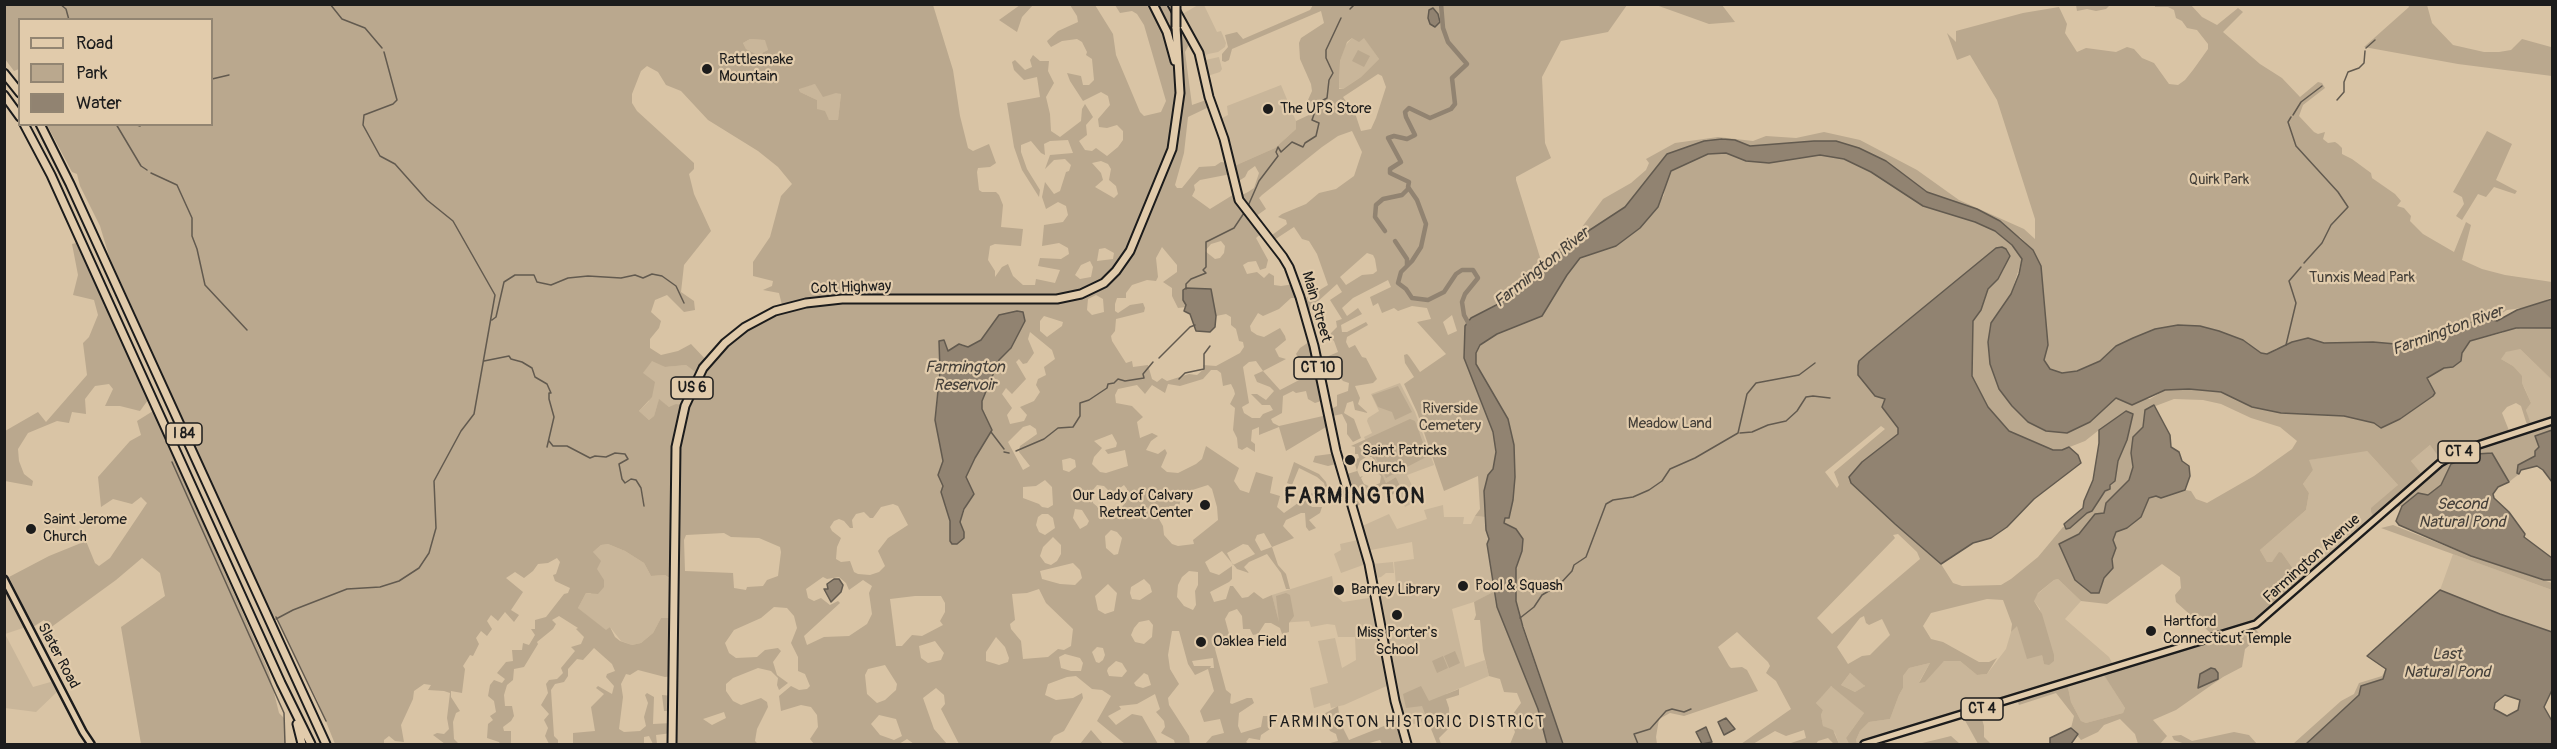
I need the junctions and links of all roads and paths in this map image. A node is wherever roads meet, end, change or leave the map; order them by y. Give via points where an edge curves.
1 (1153, 4) edge
2 (1174, 4) edge
3 (4, 73) edge
4 (18, 90) edge
5 (4, 95) edge
6 (1179, 108) junction
7 (18, 114) edge
8 (25, 126) edge
9 (41, 126) edge
10 (2553, 421) edge
11 (4, 579) edge
12 (290, 702) junction
13 (307, 705) junction
14 (91, 744) edge
15 (302, 744) edge
16 (311, 744) edge
17 (326, 744) edge
18 (331, 744) edge
19 (672, 744) edge
20 (1407, 744) edge
21 (1864, 744) edge

1 - 6 highway via 1174,55
2 - 6 highway, Colt Highway / US 6, bridge
2 - 20 highway, Main Street / CT 10 via 1199,53 1238,197 1283,257 1300,297 1336,451 1367,557
3 - 4 highway
5 - 7 highway
6 - 19 highway, Colt Highway / US 6 via 1170,157 1134,243 1122,265 1096,287 1057,299 842,299 806,303 752,322 708,362 684,406 676,447
8 - 12 highway, I 84 via 51,175
9 - 13 highway, I 84
10 - 21 main road, Farmington Avenue / CT 4 via 2463,450 2440,463 2253,626
11 - 14 main road, Slater Road
12 - 15 highway
12 - 16 highway, I 84
13 - 17 highway, I 84
13 - 18 highway

